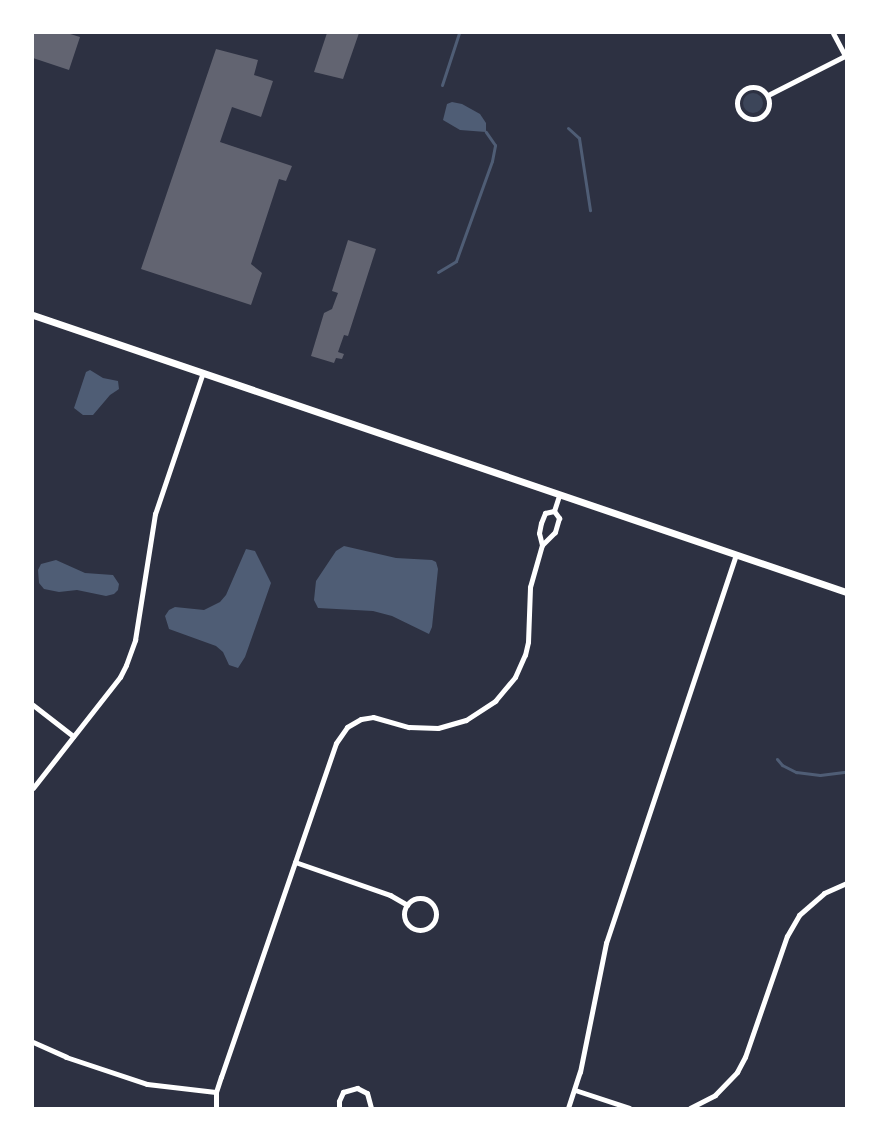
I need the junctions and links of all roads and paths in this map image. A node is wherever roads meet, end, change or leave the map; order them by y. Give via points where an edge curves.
1 (834, 33) edge
2 (846, 56) edge
3 (768, 95) junction
4 (33, 315) edge
5 (202, 375) junction
6 (559, 496) junction
7 (554, 511) junction
8 (542, 545) junction
9 (736, 555) junction
10 (846, 592) edge
11 (33, 705) edge
12 (73, 736) junction
13 (33, 788) edge
14 (296, 862) junction
15 (846, 884) edge
16 (407, 905) junction
17 (33, 1042) edge
18 (575, 1090) junction
19 (216, 1092) junction
20 (216, 1108) edge
21 (339, 1108) edge
22 (371, 1108) edge
23 (568, 1108) edge
24 (629, 1108) edge
25 (690, 1108) edge

1 - 2 street
2 - 3 street
3 - 3 street via 759,87 747,88 738,97 738,109 747,118 760,118 770,107
4 - 5 street
5 - 6 street
5 - 12 street via 155,514 131,651 120,677
6 - 7 street
6 - 9 street
7 - 8 street via 559,518 555,532
7 - 8 street via 545,513 541,523
8 - 14 street via 530,587 527,649 510,683 488,707 446,726 419,729 373,717 351,723 336,743
9 - 10 street
9 - 18 street via 606,943
11 - 12 street
12 - 13 street
14 - 16 street via 390,895
14 - 19 street
15 - 25 street via 824,893 799,915 787,936 737,1072 715,1095
16 - 16 street via 404,918 409,927 419,931 434,924 437,913 428,900 417,898
17 - 19 street via 147,1084
18 - 23 street
18 - 24 street
19 - 20 street
21 - 22 street via 343,1092 357,1088 367,1093

